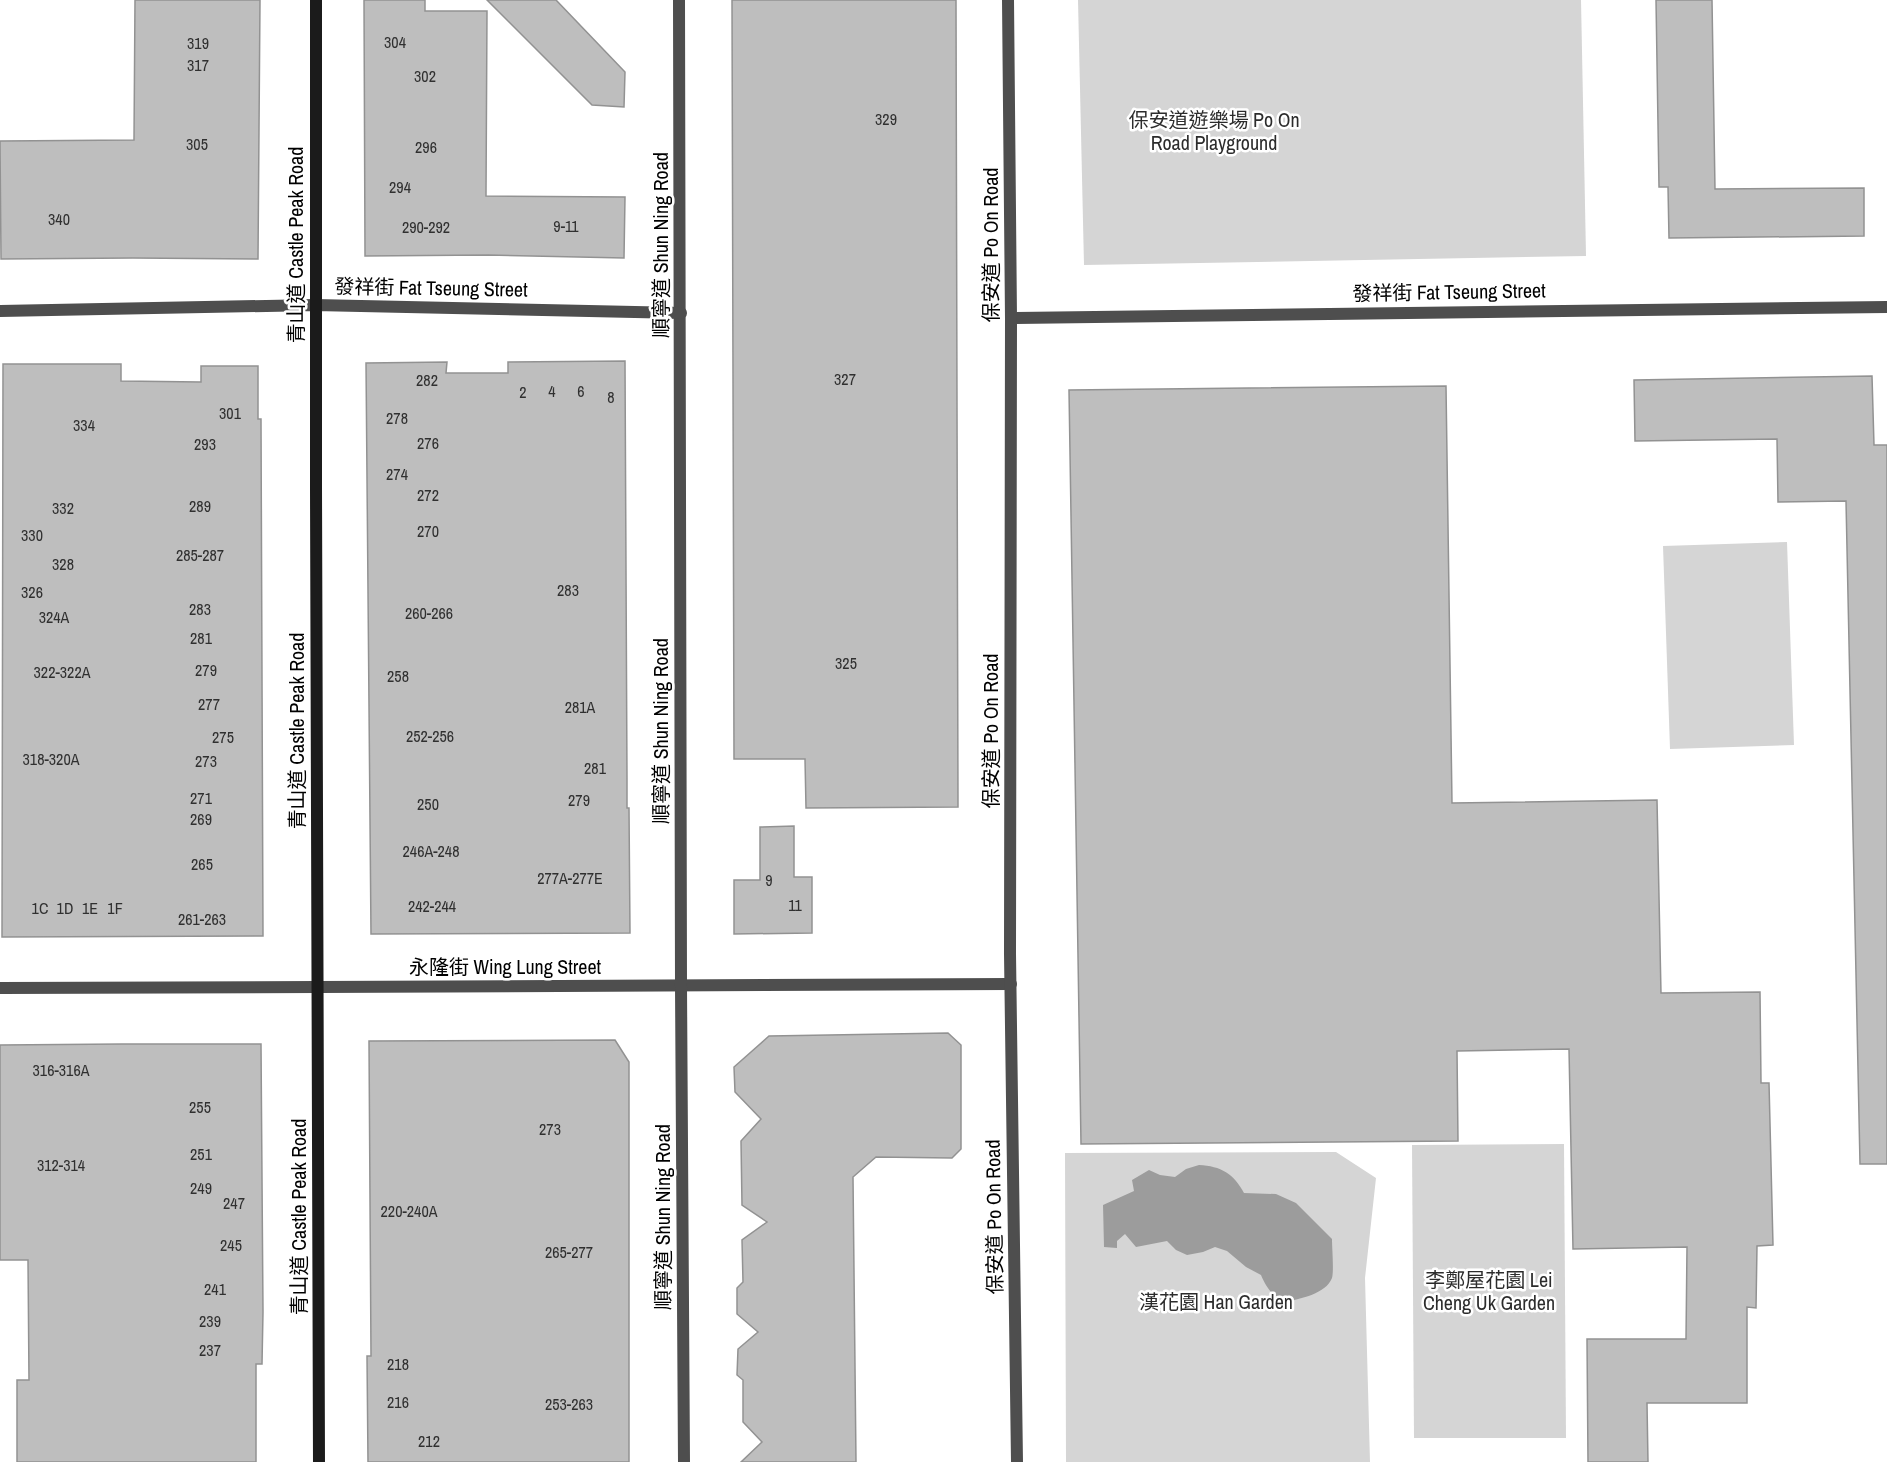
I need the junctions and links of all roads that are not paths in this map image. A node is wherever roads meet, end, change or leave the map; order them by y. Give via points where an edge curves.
1 (316, 0) edge
2 (679, 0) edge
3 (1008, 0) edge
4 (315, 305) junction
5 (1887, 307) edge
6 (0, 311) edge
7 (681, 313) junction
8 (1011, 318) junction
9 (1011, 984) junction
10 (681, 986) junction
11 (318, 987) junction
12 (0, 988) edge
13 (319, 1462) edge
14 (684, 1462) edge
15 (1017, 1462) edge

1 - 4 main road, 青山道 Castle Peak Road
2 - 7 street, 順寧道 Shun Ning Road
3 - 8 street, 保安道 Po On Road
4 - 6 street, 發祥街 Fat Tseung Street
4 - 7 street, 發祥街 Fat Tseung Street
4 - 11 main road, 青山道 Castle Peak Road
5 - 8 street, 發祥街 Fat Tseung Street
7 - 10 street, 順寧道 Shun Ning Road
8 - 9 street, 保安道 Po On Road
9 - 10 street, 永隆街 Wing Lung Street
9 - 15 street, 保安道 Po On Road
10 - 11 street, 永隆街 Wing Lung Street
10 - 14 street, 順寧道 Shun Ning Road
11 - 12 street, 永隆街 Wing Lung Street
11 - 13 main road, 青山道 Castle Peak Road

